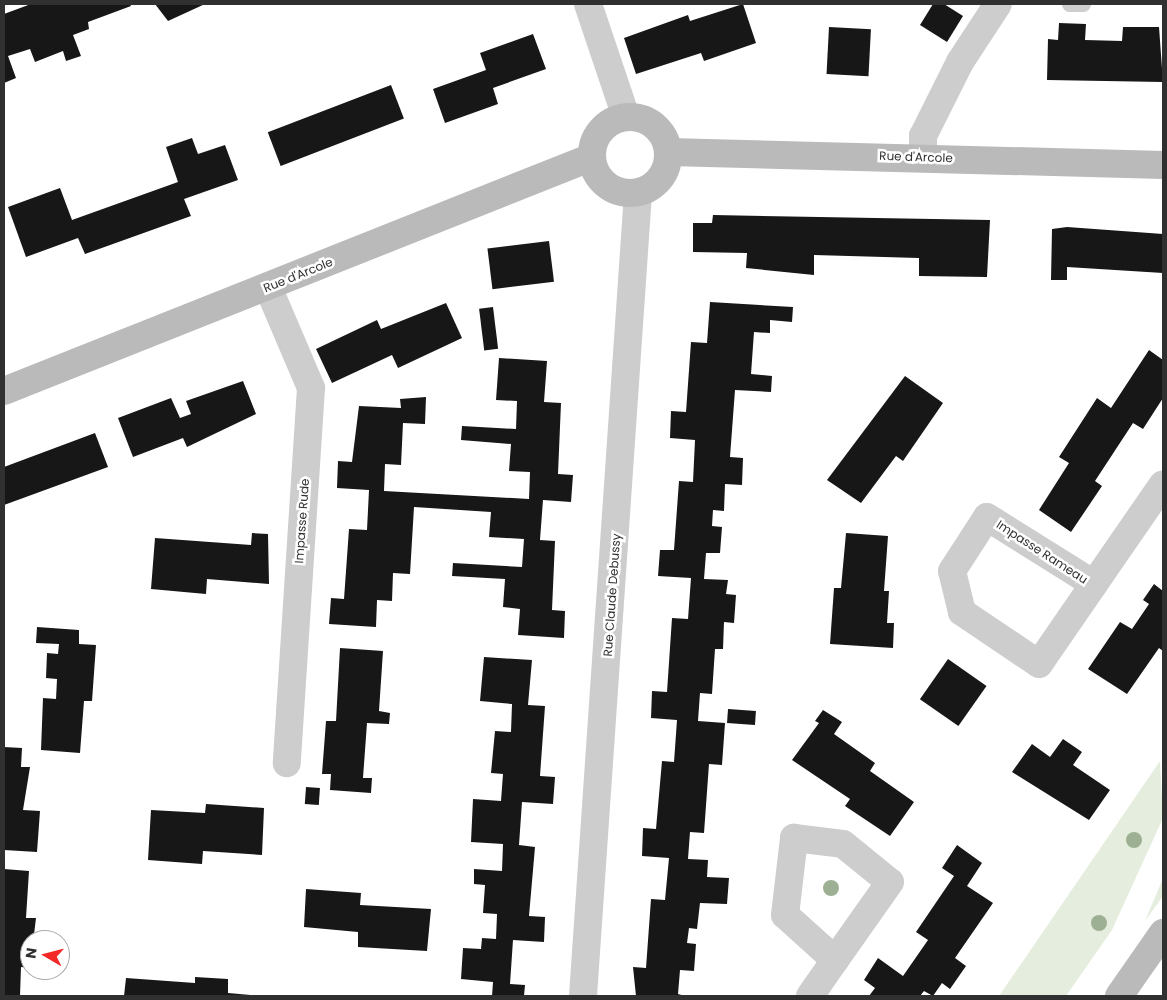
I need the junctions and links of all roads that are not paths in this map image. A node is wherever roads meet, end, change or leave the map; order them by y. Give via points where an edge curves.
1 (588, 4) edge
2 (998, 4) edge
3 (1069, 4) edge
4 (1083, 4) edge
5 (626, 117) junction
6 (669, 152) junction
7 (592, 157) junction
8 (923, 158) junction
9 (1163, 165) edge
10 (638, 193) junction
11 (268, 287) junction
12 (4, 391) edge
13 (1163, 484) edge
14 (1094, 584) junction
15 (287, 763) dead end
16 (1163, 933) edge
17 (835, 960) junction
18 (583, 996) edge
19 (810, 996) edge
20 (1118, 996) edge

1 - 5 street
2 - 8 street via 960,62 923,136
3 - 4 lane
5 - 6 main road via 650,122 666,140
5 - 7 main road via 601,130
6 - 8 main road, Rue d'Arcole
6 - 10 main road via 664,174 649,190
7 - 10 main road via 606,186
7 - 11 main road, Rue d'Arcole
8 - 9 main road, Rue d'Arcole
10 - 18 street, Rue Claude Debussy
11 - 12 main road, Rue d'Arcole
11 - 15 street, Impasse Rude via 311,388
13 - 14 street, Impasse Rameau
14 - 14 street, Impasse Rameau via 1039,664 962,612 952,570 987,516
16 - 20 main road
17 - 17 street via 890,882 843,844 794,838 785,915
17 - 19 street

